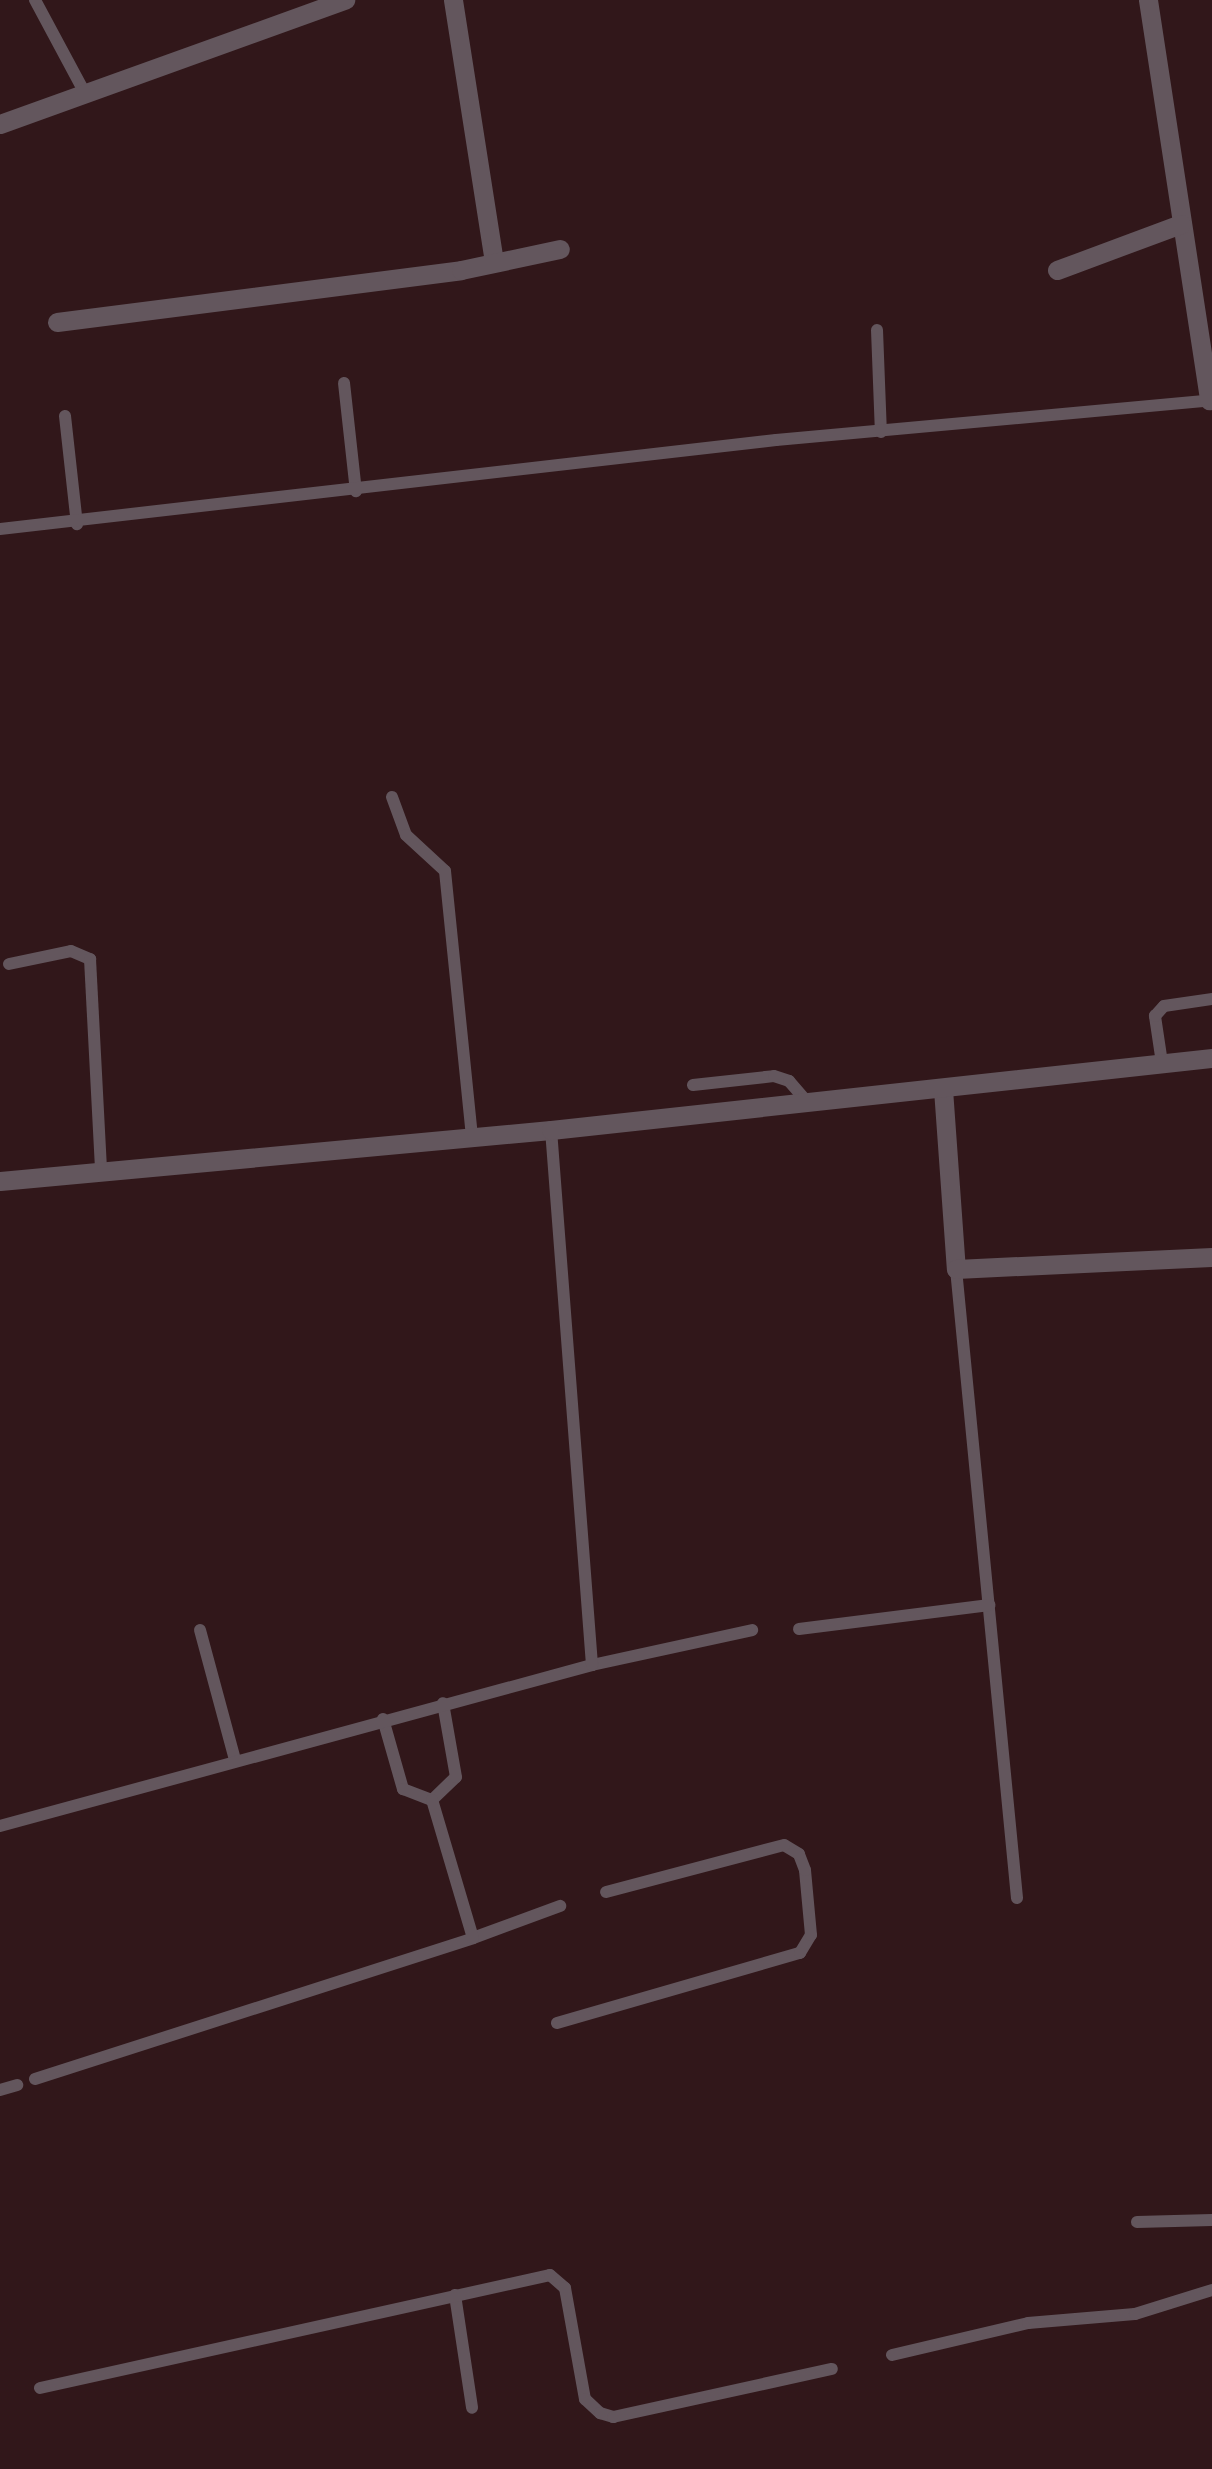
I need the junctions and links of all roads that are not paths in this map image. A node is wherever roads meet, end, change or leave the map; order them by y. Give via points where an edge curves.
1 (35, 0) edge
2 (345, 0) edge
3 (453, 0) edge
4 (1148, 0) edge
5 (86, 95) junction
6 (0, 124) edge
7 (1181, 224) junction
8 (560, 249) dead end
9 (494, 261) junction
10 (1057, 270) dead end
11 (57, 322) dead end
12 (877, 330) dead end
13 (344, 383) dead end
14 (1210, 400) edge
15 (65, 416) dead end
16 (881, 432) junction
17 (356, 491) junction
18 (77, 524) junction
19 (0, 529) edge
20 (392, 797) dead end
21 (9, 964) dead end
22 (1212, 999) edge
23 (1212, 1058) edge
24 (1162, 1063) junction
25 (693, 1085) dead end
26 (943, 1089) junction
27 (807, 1102) junction
28 (551, 1130) junction
29 (472, 1136) junction
30 (101, 1171) junction
31 (0, 1181) edge
32 (1212, 1257) edge
33 (956, 1269) junction
34 (989, 1605) junction
35 (799, 1629) dead end
36 (200, 1630) dead end
37 (752, 1630) dead end
38 (593, 1665) junction
39 (443, 1703) junction
40 (383, 1718) junction
41 (234, 1760) junction
42 (432, 1800) junction
43 (0, 1826) edge
44 (606, 1892) dead end
45 (1017, 1898) dead end
46 (560, 1906) dead end
47 (473, 1938) junction
48 (557, 2023) dead end
49 (34, 2079) dead end
50 (17, 2085) dead end
51 (0, 2090) edge
52 (1212, 2220) edge
53 (1137, 2222) dead end
54 (1212, 2290) edge
55 (456, 2295) junction
56 (892, 2355) dead end
57 (832, 2369) dead end
58 (40, 2388) dead end
59 (472, 2408) dead end

1 - 5 lane
2 - 5 street
3 - 9 street
4 - 7 street
5 - 6 street
7 - 10 street
7 - 14 street
8 - 9 street
9 - 11 street
12 - 16 lane
13 - 17 lane
14 - 16 lane
15 - 18 lane
16 - 17 lane
17 - 18 lane
18 - 19 lane
20 - 29 lane via 407,835 445,871
21 - 30 lane via 71,951 90,959
22 - 24 lane via 1164,1006 1155,1016
23 - 24 street
24 - 26 street
25 - 27 lane via 774,1076 789,1080
26 - 27 street
26 - 33 street
27 - 28 street
28 - 29 street
28 - 38 lane
29 - 30 street
30 - 31 street
32 - 33 street
33 - 34 lane
34 - 35 lane
34 - 45 lane
36 - 41 lane
37 - 38 lane
38 - 39 lane
39 - 40 lane
39 - 42 lane via 456,1777
40 - 41 lane
40 - 42 lane via 403,1789
41 - 43 lane
42 - 47 lane
44 - 48 lane via 784,1845 799,1854 805,1870 811,1935 800,1953
46 - 47 lane
47 - 49 lane
50 - 51 lane
52 - 53 lane
54 - 56 lane via 1135,2314 1028,2323
55 - 57 lane via 550,2274 561,2280 585,2399 590,2408 613,2417
55 - 58 lane
55 - 59 lane

